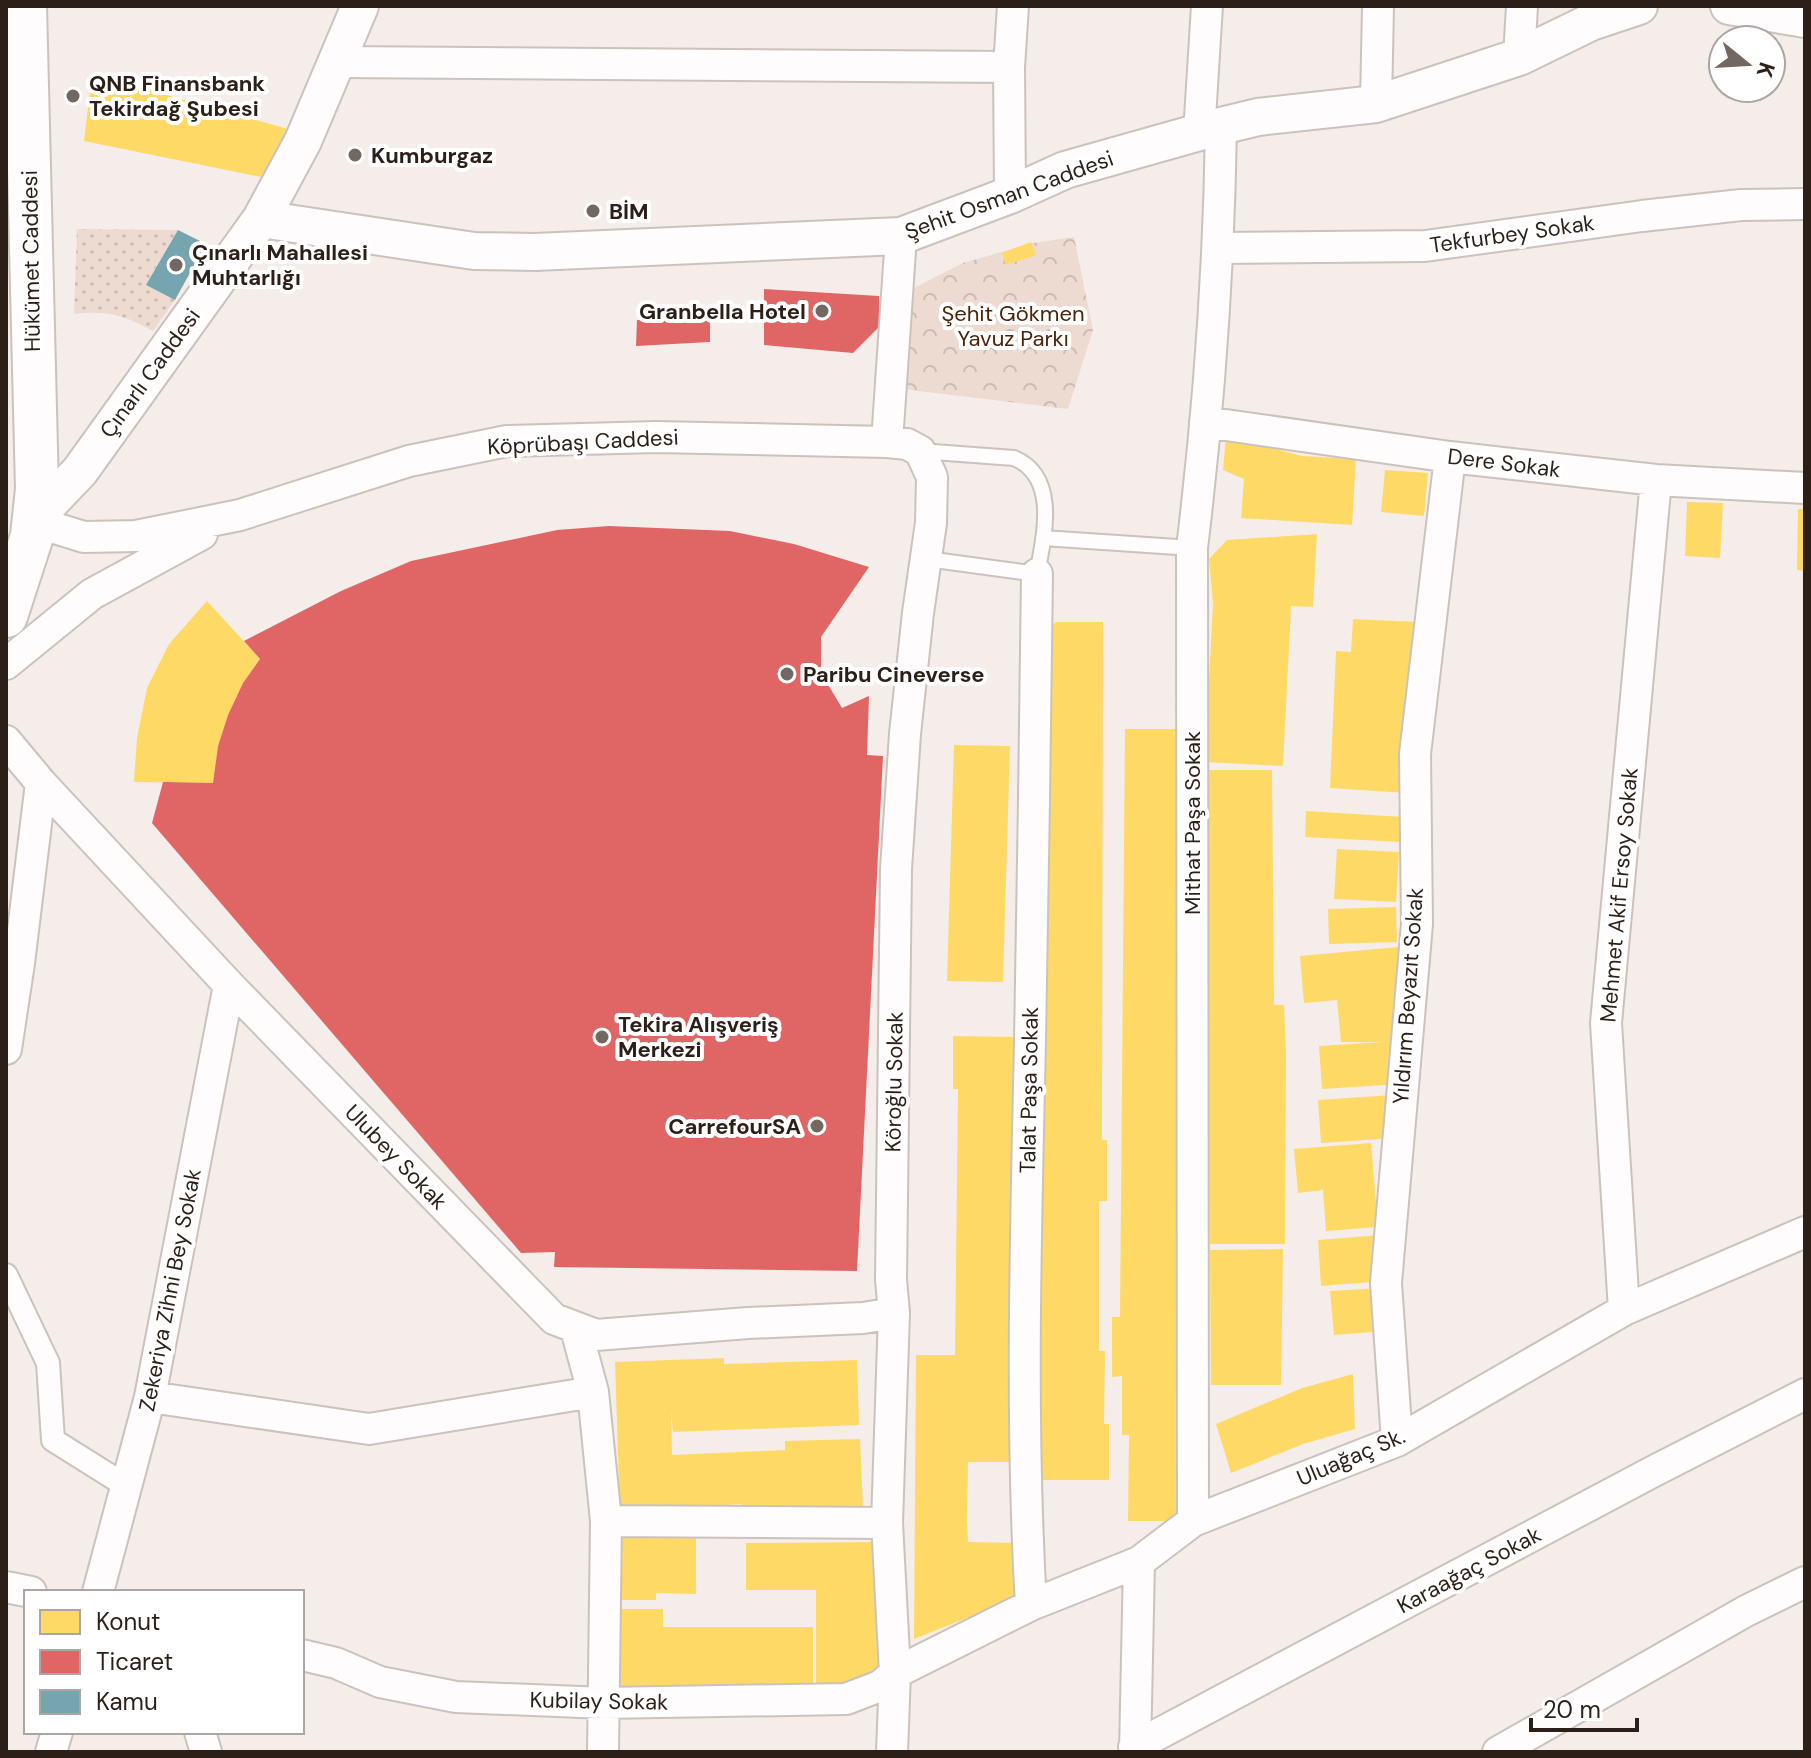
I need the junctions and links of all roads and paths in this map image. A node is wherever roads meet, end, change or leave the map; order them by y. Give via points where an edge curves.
1 (25, 6) edge
2 (360, 6) edge
3 (1013, 6) edge
4 (1207, 6) edge
5 (1378, 6) edge
6 (1522, 6) edge
7 (1639, 6) edge
8 (1748, 8) edge
9 (1805, 19) edge
10 (1519, 57) junction
11 (337, 62) junction
12 (1009, 67) junction
13 (1376, 104) junction
14 (1210, 130) junction
15 (1010, 195) junction
16 (1805, 204) edge
17 (261, 219) junction
18 (901, 236) junction
19 (1219, 248) junction
20 (1205, 422) junction
21 (887, 442) junction
22 (920, 451) junction
23 (1450, 457) junction
24 (6, 463) edge
25 (1656, 480) junction
26 (1805, 488) edge
27 (240, 515) junction
28 (36, 517) junction
29 (1043, 538) junction
30 (1192, 548) junction
31 (927, 559) junction
32 (1037, 574) junction
33 (6, 616) edge
34 (6, 664) edge
35 (6, 741) edge
36 (41, 783) junction
37 (229, 985) junction
38 (6, 1049) edge
39 (1805, 1232) edge
40 (6, 1275) edge
41 (1624, 1310) junction
42 (894, 1313) junction
43 (576, 1329) junction
44 (593, 1392) junction
45 (1805, 1394) edge
46 (150, 1397) junction
47 (1397, 1441) junction
48 (128, 1487) junction
49 (606, 1521) junction
50 (1193, 1521) junction
51 (887, 1523) junction
52 (1139, 1562) junction
53 (1805, 1582) edge
54 (99, 1590) edge
55 (1031, 1605) junction
56 (304, 1655) edge
57 (895, 1673) junction
58 (604, 1703) junction
59 (1134, 1750) edge
60 (603, 1752) edge
61 (892, 1752) edge
62 (1498, 1752) edge

1 - 28 main road, Hükümet Caddesi
2 - 11 street, Çınarlı Caddesi
3 - 12 street
4 - 14 street, Mithat Paşa Sokak
5 - 13 street
6 - 10 street
7 - 10 street, Şehit Osman Caddesi via 1591,22
8 - 9 street
10 - 13 street, Şehit Osman Caddesi
11 - 12 street
11 - 17 street, Çınarlı Caddesi
12 - 15 street
13 - 14 street, Şehit Osman Caddesi via 1258,117
14 - 15 street, Şehit Osman Caddesi via 1065,170
14 - 19 street, Mithat Paşa Sokak
15 - 18 street, Şehit Osman Caddesi
16 - 19 street, Tekfurbey Sokak via 1656,214 1425,246
17 - 18 street, Şehit Osman Caddesi via 474,251
17 - 28 street, Çınarlı Caddesi via 80,471
18 - 21 street
19 - 20 street, Mithat Paşa Sokak
20 - 23 street, Dere Sokak
20 - 30 street, Mithat Paşa Sokak
21 - 22 street
21 - 27 street, Köprübaşı Caddesi via 694,437 507,441 409,461
22 - 29 lane via 1014,458 1029,464 1043,486
22 - 31 street, Köroğlu Sokak via 932,477
23 - 25 street, Dere Sokak
23 - 47 street, Yıldırım Beyazıt Sokak via 1415,754 1417,924 1386,1283
24 - 28 main road
25 - 26 street, Dere Sokak
25 - 41 street, Mehmet Akif Ersoy Sokak via 1606,1023
27 - 28 street, Köprübaşı Caddesi via 136,536 84,537
27 - 34 street, Köprübaşı Caddesi via 92,594
28 - 33 main road, Hükümet Caddesi
29 - 30 lane
29 - 32 lane
30 - 50 street, Mithat Paşa Sokak
31 - 32 lane
31 - 42 street, Köroğlu Sokak via 910,680 896,869
32 - 55 street, Talat Paşa Sokak via 1025,1256 1024,1485
35 - 36 street, Ulubey Sokak
36 - 37 street, Ulubey Sokak
36 - 38 street
37 - 43 street, Ulubey Sokak via 554,1319
37 - 46 street, Zekeriya Zihni Bey Sokak
39 - 41 street, Uluağaç Sk.
40 - 48 street via 48,1363 53,1440
41 - 47 street, Uluağaç Sk.
42 - 43 street, Ulubey Sokak via 596,1335
42 - 51 street, Köroğlu Sokak
43 - 44 street
44 - 46 street via 369,1429
44 - 49 street
45 - 59 street, Karaağaç Sokak
46 - 48 street, Zekeriya Zihni Bey Sokak
47 - 50 street, Uluağaç Sk.
48 - 54 street, Zekeriya Zihni Bey Sokak
49 - 51 street
49 - 58 street
50 - 52 street, Uluağaç Sk.
51 - 57 street, Köroğlu Sokak
52 - 55 street, Uluağaç Sk.
52 - 59 street
53 - 62 street
55 - 57 street, Uluağaç Sk.
56 - 58 street, Kubilay Sokak via 380,1682 456,1697
57 - 58 street, Kubilay Sokak via 880,1686 846,1699
57 - 61 street, Köroğlu Sokak
58 - 60 street

